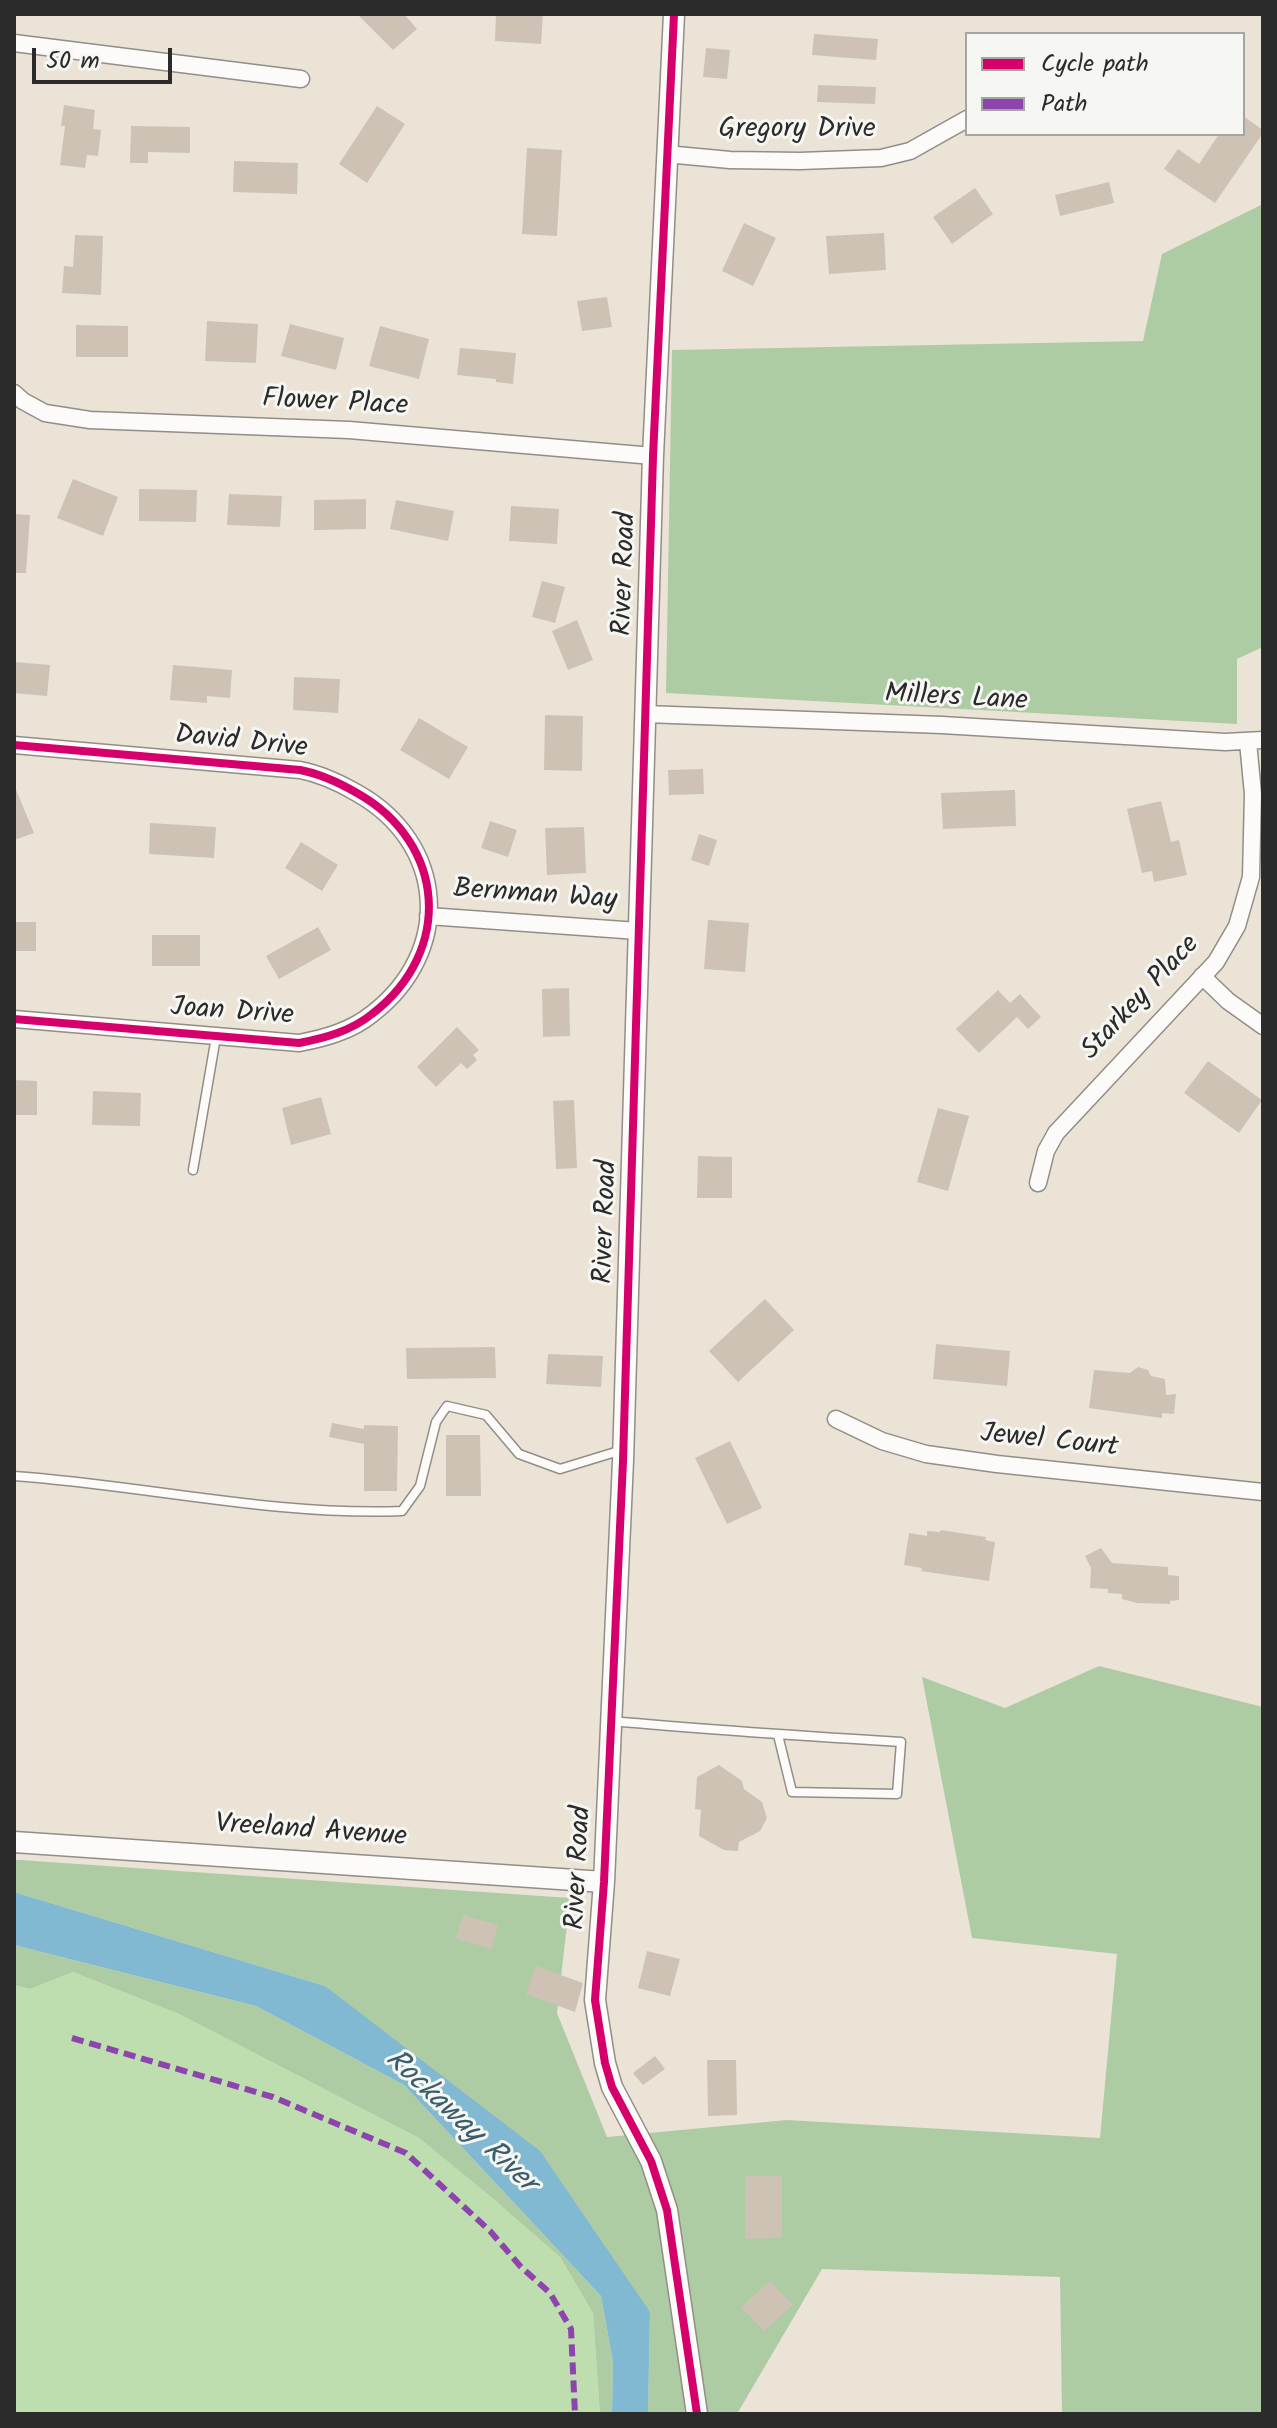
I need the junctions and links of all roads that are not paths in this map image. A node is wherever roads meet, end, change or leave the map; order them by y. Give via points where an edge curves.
1 (674, 14) edge
2 (14, 43) edge
3 (301, 79) dead end
4 (965, 120) edge
5 (666, 154) junction
6 (16, 395) edge
7 (653, 456) junction
8 (645, 714) junction
9 (1255, 741) edge
10 (14, 745) edge
11 (428, 916) junction
12 (638, 931) junction
13 (1202, 976) junction
14 (14, 1019) edge
15 (1263, 1026) edge
16 (216, 1036) junction
17 (193, 1170) dead end
18 (1038, 1183) dead end
19 (836, 1419) dead end
20 (623, 1450) junction
21 (14, 1476) edge
22 (1263, 1492) edge
23 (611, 1721) junction
24 (778, 1735) junction
25 (14, 1842) edge
26 (604, 1882) junction
27 (697, 2414) edge

1 - 5 street, River Road
2 - 3 street
4 - 5 street, Gregory Drive via 910,151 881,158 730,160
5 - 7 street, River Road
6 - 7 street, Flower Place via 45,413 90,420 349,430
7 - 8 street, River Road
8 - 9 street, Millers Lane
8 - 12 street, River Road
9 - 13 street, Starkey Place via 1251,877 1237,926
10 - 11 street, David Drive via 325,776 370,800 407,835 424,869
11 - 12 street, Bernman Way
11 - 16 street, Joan Drive via 413,969 370,1016 348,1029 299,1043
12 - 20 street, River Road
13 - 15 street
13 - 18 street, Starkey Place via 1056,1133
14 - 16 street, Joan Drive
16 - 17 lane
19 - 22 street, Jewel Court via 926,1454
20 - 21 lane via 560,1469 519,1454 486,1415 447,1406 436,1422 420,1486 402,1511 349,1513
20 - 23 street, River Road
23 - 24 lane
23 - 26 street, River Road
24 - 24 lane via 901,1742 897,1794 792,1792
25 - 26 street, Vreeland Avenue
26 - 27 street, River Road via 595,2000 602,2047 612,2087 664,2197

